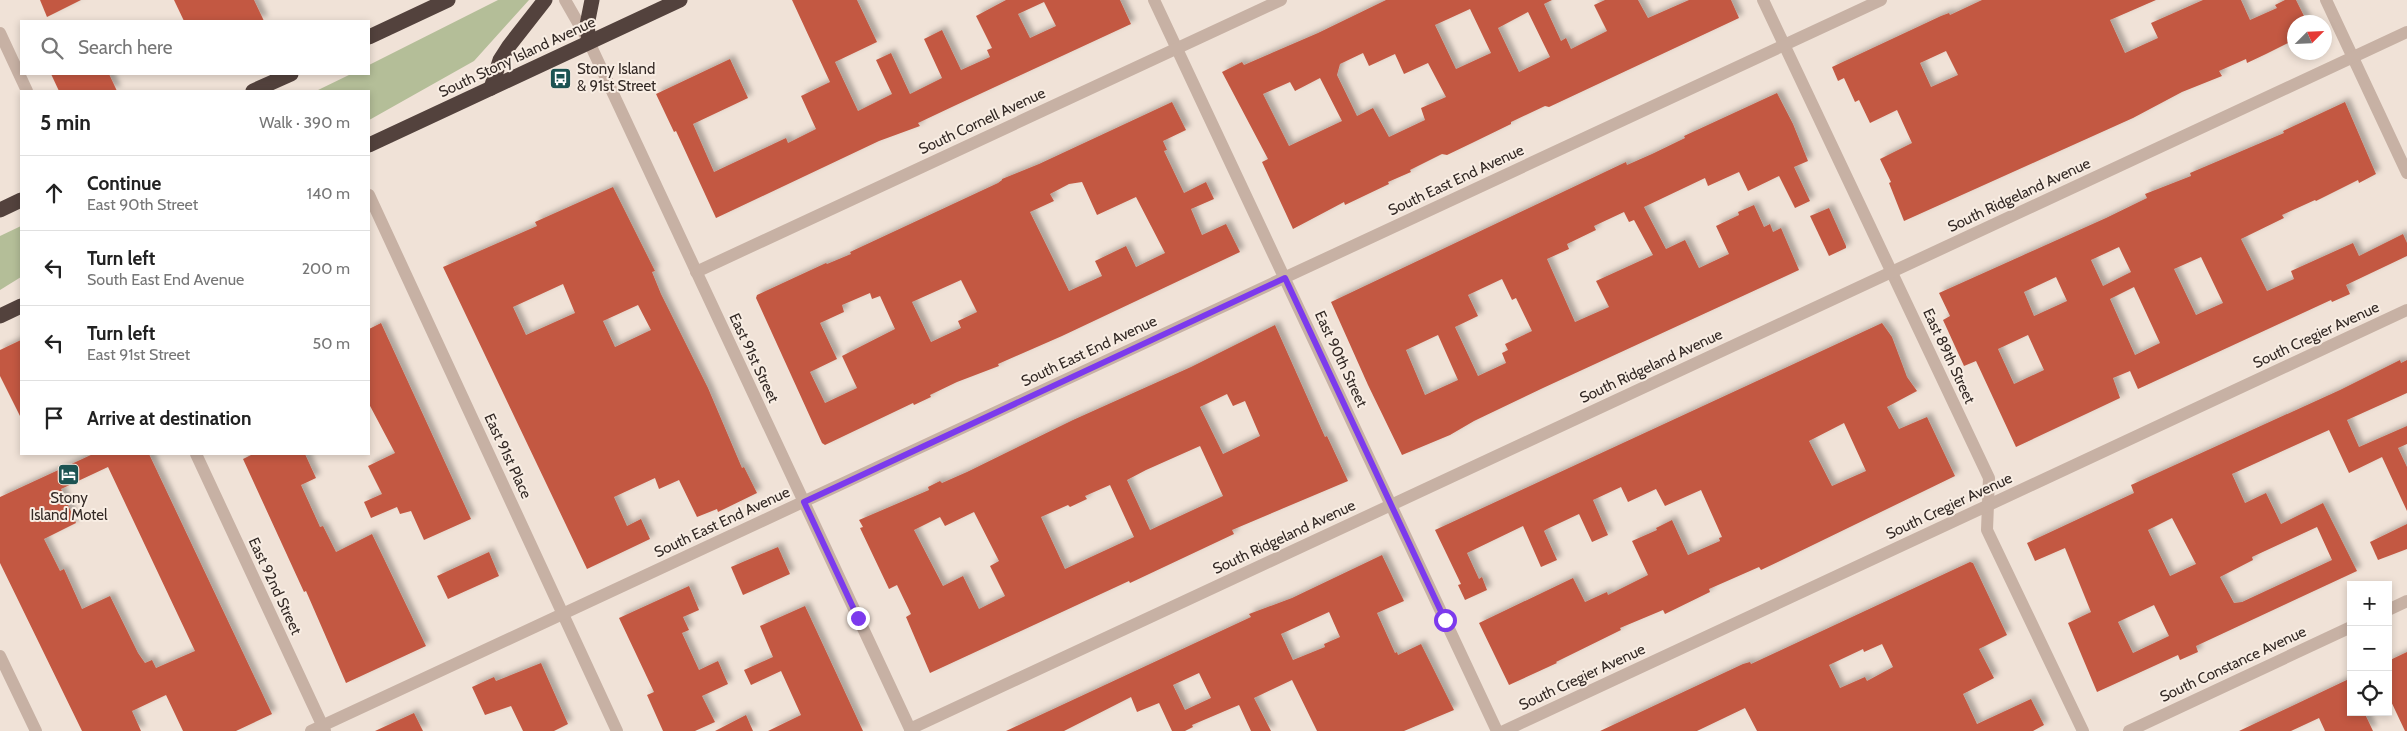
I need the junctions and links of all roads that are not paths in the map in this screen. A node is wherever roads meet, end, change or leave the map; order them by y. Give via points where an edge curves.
1 (448, 0) edge
2 (545, 0) edge
3 (565, 0) edge
4 (592, 0) edge
5 (680, 0) edge
6 (1154, 0) edge
7 (1281, 0) edge
8 (1763, 0) edge
9 (1881, 0) edge
10 (2326, 0) edge
11 (2407, 32) edge
12 (0, 33) edge
13 (370, 37) edge
14 (589, 42) junction
15 (1784, 45) junction
16 (1178, 48) junction
17 (2353, 57) junction
18 (289, 75) edge
19 (491, 88) junction
20 (27, 90) edge
21 (256, 90) edge
22 (370, 145) edge
23 (2407, 173) edge
24 (370, 197) edge
25 (20, 200) edge
26 (0, 210) edge
27 (696, 272) junction
28 (1892, 272) junction
29 (1285, 278) junction
30 (20, 306) edge
31 (2407, 310) edge
32 (0, 316) edge
33 (196, 455) edge
34 (804, 502) junction
35 (1391, 505) junction
36 (1989, 506) junction
37 (2407, 601) edge
38 (2392, 608) edge
39 (562, 614) junction
40 (2347, 629) edge
41 (0, 656) edge
42 (320, 729) edge
43 (910, 730) edge
44 (36, 731) edge
45 (617, 731) edge
46 (1497, 731) edge
47 (1504, 731) edge
48 (2083, 731) edge
49 (2129, 731) edge

1 - 13 highway
2 - 19 highway via 500,60
3 - 14 street, East 91st Street
4 - 14 highway via 587,25
5 - 14 highway, South Stony Island Avenue
6 - 16 street, East 90th Street
7 - 16 street, South Cornell Avenue
8 - 15 street, East 89th Street
9 - 15 street, South East End Avenue
10 - 17 street
11 - 17 street, South Ridgeland Avenue
12 - 20 street
14 - 19 highway, South Stony Island Avenue
14 - 27 street, East 91st Street
15 - 28 street, East 89th Street
15 - 29 street, South East End Avenue
16 - 27 street, South Cornell Avenue
16 - 29 street, East 90th Street
17 - 23 street
17 - 28 street, South Ridgeland Avenue
18 - 21 highway
19 - 22 highway, South Stony Island Avenue
24 - 39 street, East 91st Place
25 - 26 highway
27 - 34 street, East 91st Street
28 - 35 street, South Ridgeland Avenue
28 - 36 street, East 89th Street via 1989,478
29 - 34 street, South East End Avenue
29 - 35 street, East 90th Street
30 - 32 highway
31 - 36 street, South Cregier Avenue
33 - 42 street, East 92nd Street
34 - 39 street, South East End Avenue
34 - 43 street, East 91st Street
35 - 43 street, South Ridgeland Avenue
35 - 46 street, East 90th Street
36 - 47 street, South Cregier Avenue
36 - 48 street, East 89th Street via 1988,530
37 - 38 street
39 - 42 street, South East End Avenue
39 - 45 street, East 91st Place
40 - 49 street, South Constance Avenue
41 - 44 street

